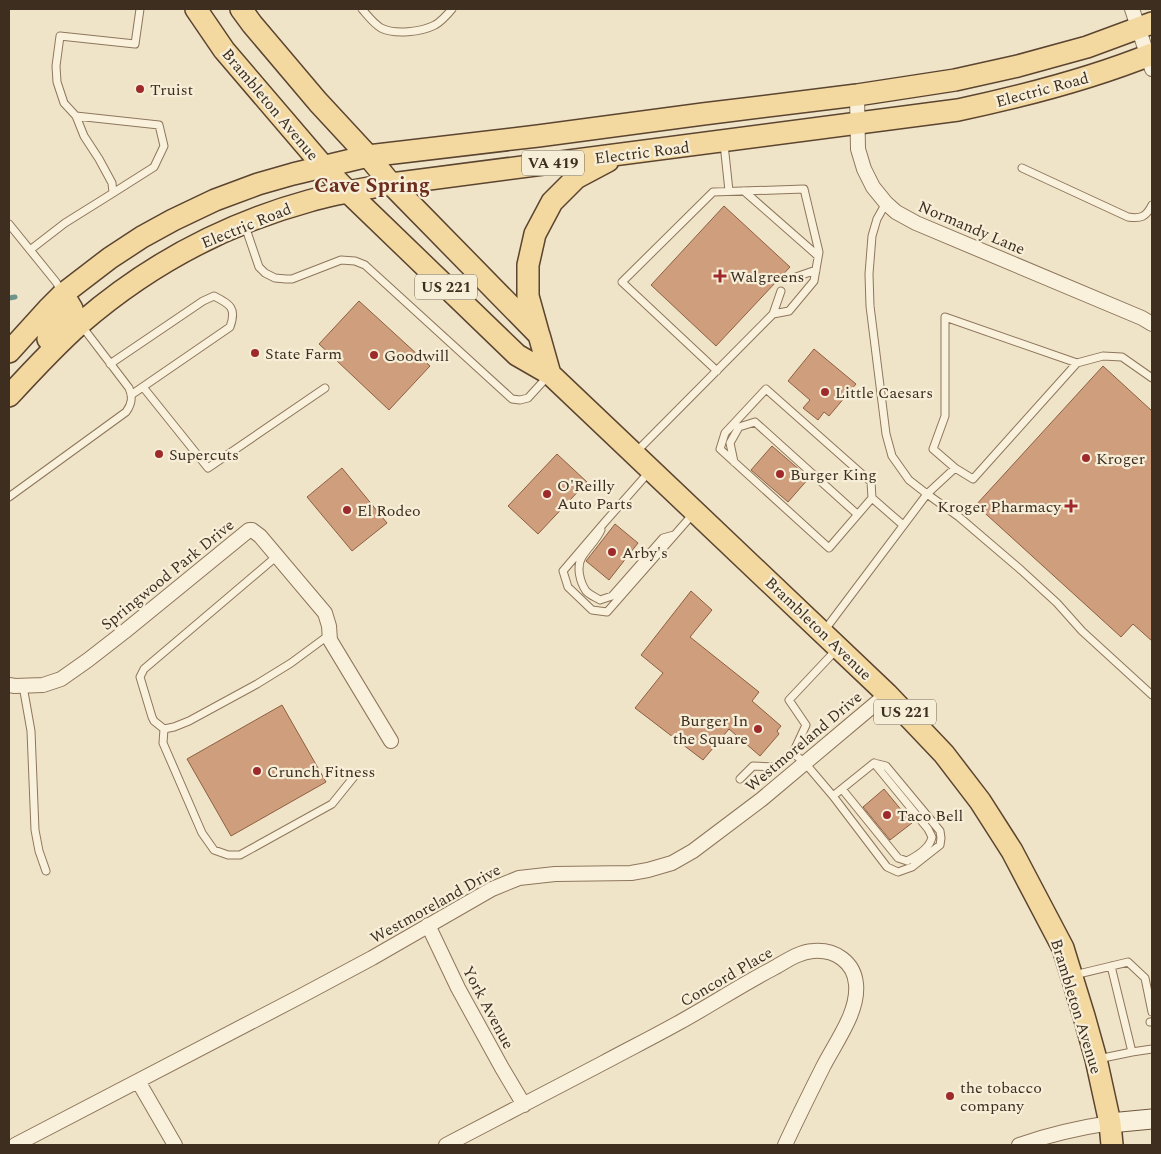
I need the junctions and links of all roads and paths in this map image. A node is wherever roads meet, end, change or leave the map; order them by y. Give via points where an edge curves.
1 (140, 9) edge
2 (196, 9) edge
3 (362, 9) edge
4 (452, 9) edge
5 (1132, 9) edge
6 (246, 14) edge
7 (1145, 26) edge
8 (1151, 60) edge
9 (857, 95) junction
10 (76, 116) junction
11 (858, 124) junction
12 (724, 141) junction
13 (621, 154) junction
14 (368, 156) junction
15 (324, 167) junction
16 (1022, 168) dead end
17 (391, 184) junction
18 (744, 191) junction
19 (348, 192) junction
20 (729, 192) junction
21 (114, 193) junction
22 (886, 203) junction
23 (1152, 205) edge
24 (244, 223) junction
25 (9, 224) edge
26 (30, 250) junction
27 (818, 256) junction
28 (816, 270) junction
29 (793, 278) dead end
30 (781, 291) dead end
31 (63, 294) junction
32 (773, 314) junction
33 (80, 324) junction
34 (1152, 324) edge
35 (539, 335) junction
36 (9, 352) edge
37 (110, 364) junction
38 (1077, 364) junction
39 (717, 371) junction
40 (550, 374) junction
41 (26, 378) junction
42 (1152, 378) edge
43 (144, 386) junction
44 (324, 388) dead end
45 (131, 395) junction
46 (9, 396) edge
47 (634, 454) junction
48 (734, 462) junction
49 (955, 468) junction
50 (651, 470) junction
51 (927, 494) junction
52 (9, 497) edge
53 (872, 498) junction
54 (695, 512) junction
55 (858, 514) junction
56 (604, 523) junction
57 (903, 526) junction
58 (675, 534) junction
59 (277, 556) junction
60 (823, 632) junction
61 (330, 635) junction
62 (839, 647) junction
63 (16, 685) edge
64 (887, 694) junction
65 (1152, 695) edge
66 (164, 729) junction
67 (391, 741) dead end
68 (793, 753) junction
69 (805, 763) junction
70 (874, 763) junction
71 (357, 773) dead end
72 (740, 779) dead end
73 (842, 789) junction
74 (833, 796) junction
75 (46, 871) dead end
76 (428, 925) junction
77 (1111, 966) junction
78 (1072, 976) junction
79 (1127, 997) dead end
80 (1119, 999) junction
81 (1150, 1009) edge
82 (1131, 1012) dead end
83 (1122, 1014) junction
84 (1134, 1026) dead end
85 (1126, 1027) junction
86 (1152, 1050) edge
87 (1132, 1052) junction
88 (1096, 1059) junction
89 (138, 1081) junction
90 (524, 1105) junction
91 (1152, 1120) edge
92 (1110, 1123) junction
93 (16, 1145) edge
94 (175, 1145) edge
95 (446, 1145) edge
96 (785, 1145) edge
97 (1019, 1145) edge
98 (1112, 1145) edge

1 - 10 lane via 135,44 60,36 57,82 64,103
2 - 15 main road, Brambleton Avenue / US 221 via 224,50
3 - 4 lane via 383,29 398,32 420,30 436,24
5 - 7 street
6 - 14 main road, US 221 via 318,102
7 - 8 street
7 - 9 main road, Electric Road / VA 419 via 1087,47 1018,66 955,80
8 - 11 main road, Electric Road / VA 419 via 958,110
9 - 11 street, Normandy Lane
9 - 14 main road, Electric Road / VA 419
10 - 21 lane via 112,183
10 - 21 lane via 158,125 164,146 154,166
11 - 12 main road, Electric Road / VA 419
11 - 22 street, Normandy Lane via 858,149 864,169
12 - 13 main road, Electric Road / VA 419
12 - 20 lane
13 - 17 main road, Electric Road / VA 419
13 - 35 main road via 576,178 552,202 535,234 528,265 528,296
14 - 15 main road, Electric Road / VA 419
14 - 17 main road, US 221
15 - 19 main road, Brambleton Avenue / US 221
15 - 31 main road, Electric Road / VA 419 via 258,184 173,220 110,258
16 - 23 lane via 1128,218 1145,216
17 - 19 main road, Electric Road / VA 419
17 - 35 main road, US 221
18 - 20 lane
18 - 27 lane
18 - 27 lane via 804,188
19 - 24 main road, Electric Road / VA 419
19 - 40 main road, Brambleton Avenue / US 221 via 517,355
20 - 39 lane via 713,192 622,282
21 - 26 lane
22 - 34 street, Normandy Lane via 916,223
22 - 51 lane via 872,236 869,274 886,434 892,456 909,480
24 - 33 main road, Electric Road / VA 419 via 200,242 157,267
24 - 40 lane via 259,267 275,278 292,279 341,260 365,265 512,399 528,398
25 - 26 lane
26 - 31 lane
27 - 28 lane
28 - 29 lane
28 - 32 lane via 814,281 789,311
30 - 32 lane
31 - 36 main road, Electric Road / VA 419
31 - 41 main road via 72,309 42,346
32 - 39 lane
33 - 37 lane
33 - 41 main road, Electric Road / VA 419
35 - 40 main road, US 221
37 - 43 lane via 203,301 214,296 231,308 234,317 230,327
37 - 45 lane
38 - 42 lane via 1103,356 1122,357
38 - 49 lane via 973,479
38 - 49 lane via 945,317 945,416 933,449
39 - 47 lane
40 - 47 main road, Brambleton Avenue / US 221
41 - 46 main road, Electric Road / VA 419
43 - 44 lane via 208,468
43 - 45 lane
45 - 52 lane via 131,405 126,412
47 - 50 main road, Brambleton Avenue / US 221
48 - 53 lane via 720,449 726,433 766,389 871,482
48 - 55 lane via 828,548
48 - 55 lane via 730,443 739,427 755,422
49 - 51 lane
50 - 54 main road, Brambleton Avenue / US 221
50 - 56 lane
51 - 57 lane
51 - 65 lane via 1021,570
53 - 55 lane
53 - 57 lane
54 - 58 lane
54 - 60 main road, Brambleton Avenue / US 221
56 - 58 lane via 598,538 581,558 579,567 580,580 586,591 600,600 612,596 664,538
56 - 58 lane via 563,571 568,587 592,610 607,612
57 - 60 lane
59 - 61 street, Springwood Park Drive via 325,613
59 - 63 street, Springwood Park Drive via 255,531 249,530 61,679 43,684
59 - 66 lane via 144,669 140,677 152,718
60 - 62 main road, Brambleton Avenue / US 221
61 - 66 lane via 257,684 189,721
61 - 67 street, Springwood Park Drive
62 - 64 main road, Brambleton Avenue / US 221
62 - 68 lane via 789,700 806,724
63 - 75 lane via 31,731 35,830
64 - 69 street, Westmoreland Drive
64 - 78 main road, Brambleton Avenue / US 221 via 944,754 980,801 1012,851 1063,948
66 - 71 lane via 163,743 202,833 214,850 228,855 240,855 332,804
68 - 69 lane
68 - 72 lane via 776,767 753,766
69 - 74 lane
69 - 76 street, Westmoreland Drive via 693,851 672,863 631,873 519,878 492,888
70 - 73 lane
70 - 73 lane via 932,837 931,843 914,858 907,861 898,858
70 - 74 lane via 886,766 940,831 940,845 912,867 898,872 887,866
73 - 74 lane
76 - 89 street, Westmoreland Drive via 372,958
76 - 90 street, York Avenue via 458,988
77 - 78 lane
77 - 80 lane
77 - 81 lane via 1128,962 1145,978
78 - 88 main road, Brambleton Avenue / US 221
79 - 80 lane
80 - 83 lane
82 - 83 lane
83 - 85 lane
84 - 85 lane
85 - 87 lane
86 - 87 lane
87 - 88 lane
88 - 92 main road, Brambleton Avenue / US 221
89 - 93 street, Westmoreland Drive
89 - 94 street
90 - 95 street, Concord Place
90 - 96 street, Concord Place via 801,953 828,952 849,964 857,995 845,1027
91 - 92 street
92 - 97 street via 1048,1135
92 - 98 main road, Brambleton Avenue / US 221

